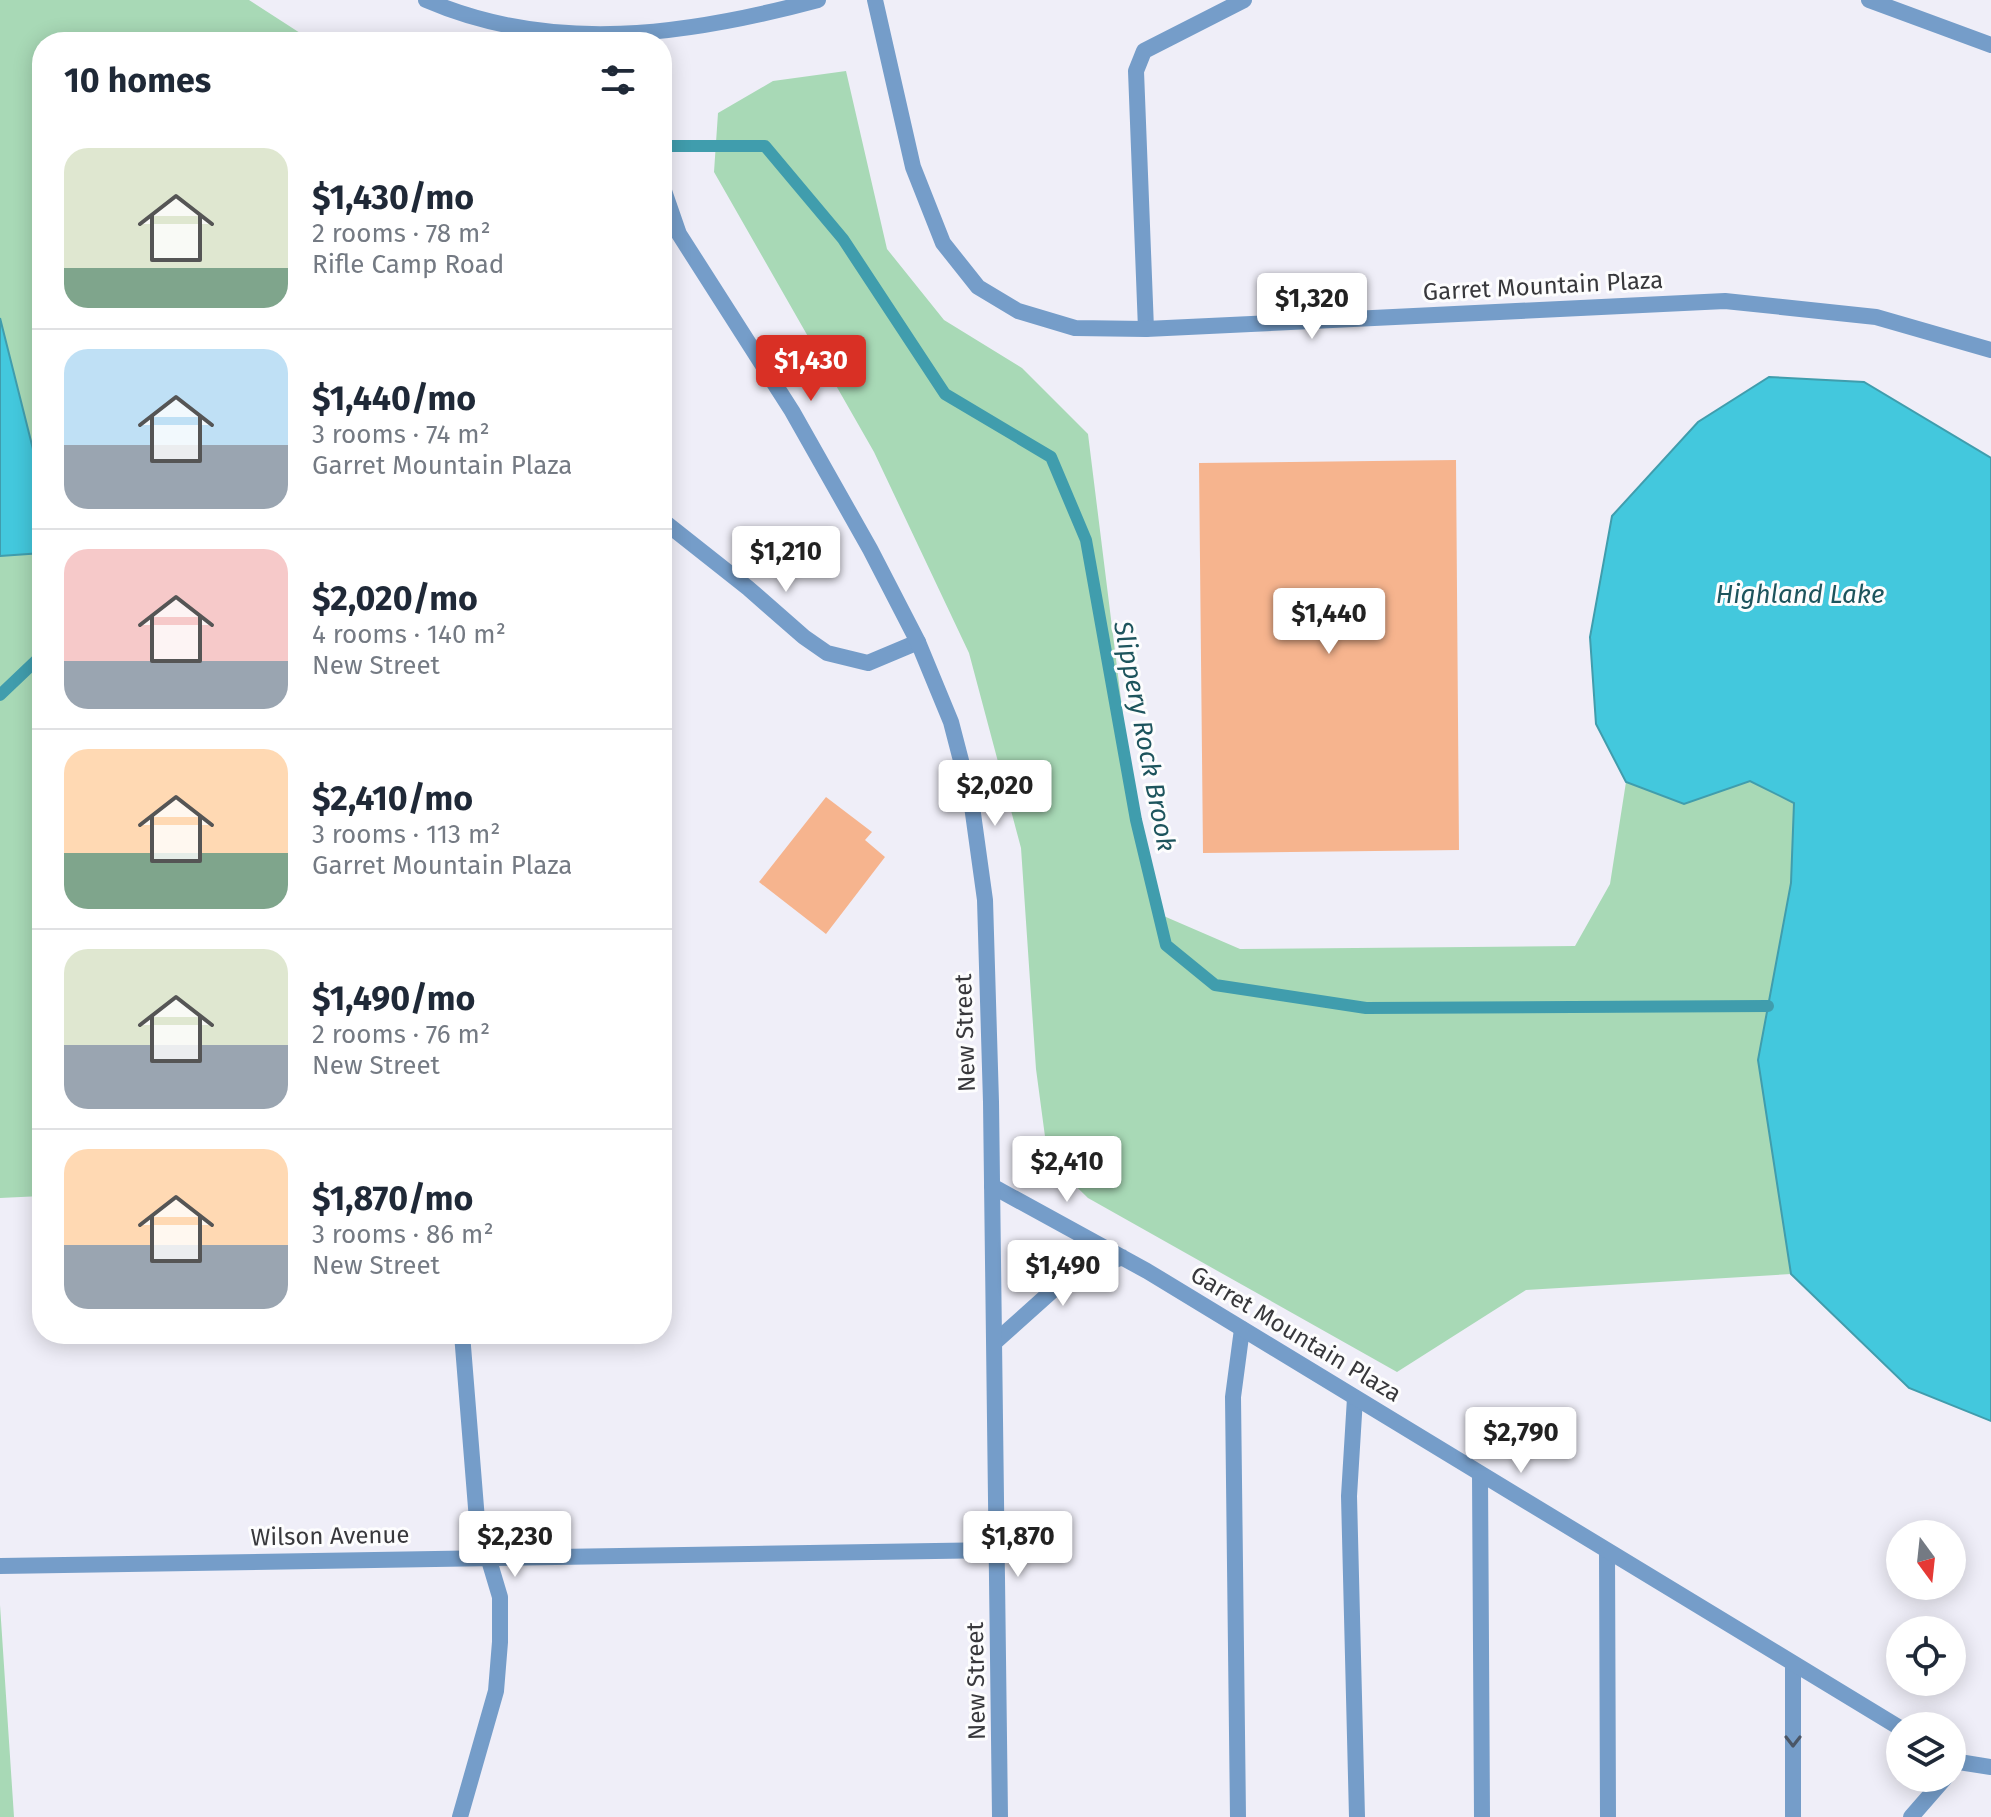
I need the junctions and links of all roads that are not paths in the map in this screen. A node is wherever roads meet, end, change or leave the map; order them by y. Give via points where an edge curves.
1 (426, 0) edge
2 (818, 0) edge
3 (875, 0) edge
4 (1244, 0) edge
5 (1869, 0) edge
6 (552, 32) edge
7 (667, 32) edge
8 (1991, 45) edge
9 (672, 214) edge
10 (1146, 329) junction
11 (1991, 350) edge
12 (672, 528) edge
13 (918, 642) junction
14 (992, 1186) junction
15 (1122, 1257) junction
16 (1242, 1329) junction
17 (995, 1342) junction
18 (463, 1344) edge
19 (1355, 1398) junction
20 (1480, 1474) junction
21 (998, 1550) junction
22 (1607, 1552) junction
23 (488, 1558) junction
24 (0, 1566) edge
25 (1793, 1664) junction
26 (1886, 1720) edge
27 (1966, 1764) edge
28 (1991, 1767) edge
29 (1933, 1792) edge
30 (460, 1817) edge
31 (1000, 1817) edge
32 (1238, 1817) edge
33 (1357, 1817) edge
34 (1482, 1817) edge
35 (1608, 1817) edge
36 (1793, 1817) edge
37 (1911, 1817) edge

1 - 6 street via 452,11
2 - 7 street
3 - 10 street, Garret Mountain Plaza via 913,167 943,243 978,287 1018,311 1075,328
4 - 10 street via 1144,51 1136,71
5 - 8 street
9 - 13 street, New Street via 679,234 792,411
10 - 11 street, Garret Mountain Plaza via 1725,301 1876,317
12 - 13 street via 827,653 868,663
13 - 14 street, New Street via 951,722 967,784 985,900
14 - 15 street, Garret Mountain Plaza
14 - 17 street, New Street
15 - 16 street, Garret Mountain Plaza
15 - 17 street via 1062,1282
16 - 19 street, Garret Mountain Plaza
16 - 32 street via 1233,1397
17 - 21 street, New Street
18 - 23 street via 477,1520
19 - 20 street, Garret Mountain Plaza
19 - 33 street via 1349,1496
20 - 22 street, Garret Mountain Plaza
20 - 34 street
21 - 23 street, Wilson Avenue
21 - 31 street, New Street
22 - 25 street, Garret Mountain Plaza
22 - 35 street
23 - 24 street, Wilson Avenue
23 - 30 street via 500,1597 496,1691
25 - 26 street, Garret Mountain Plaza
25 -> 36 street
27 - 28 street
29 - 37 street

